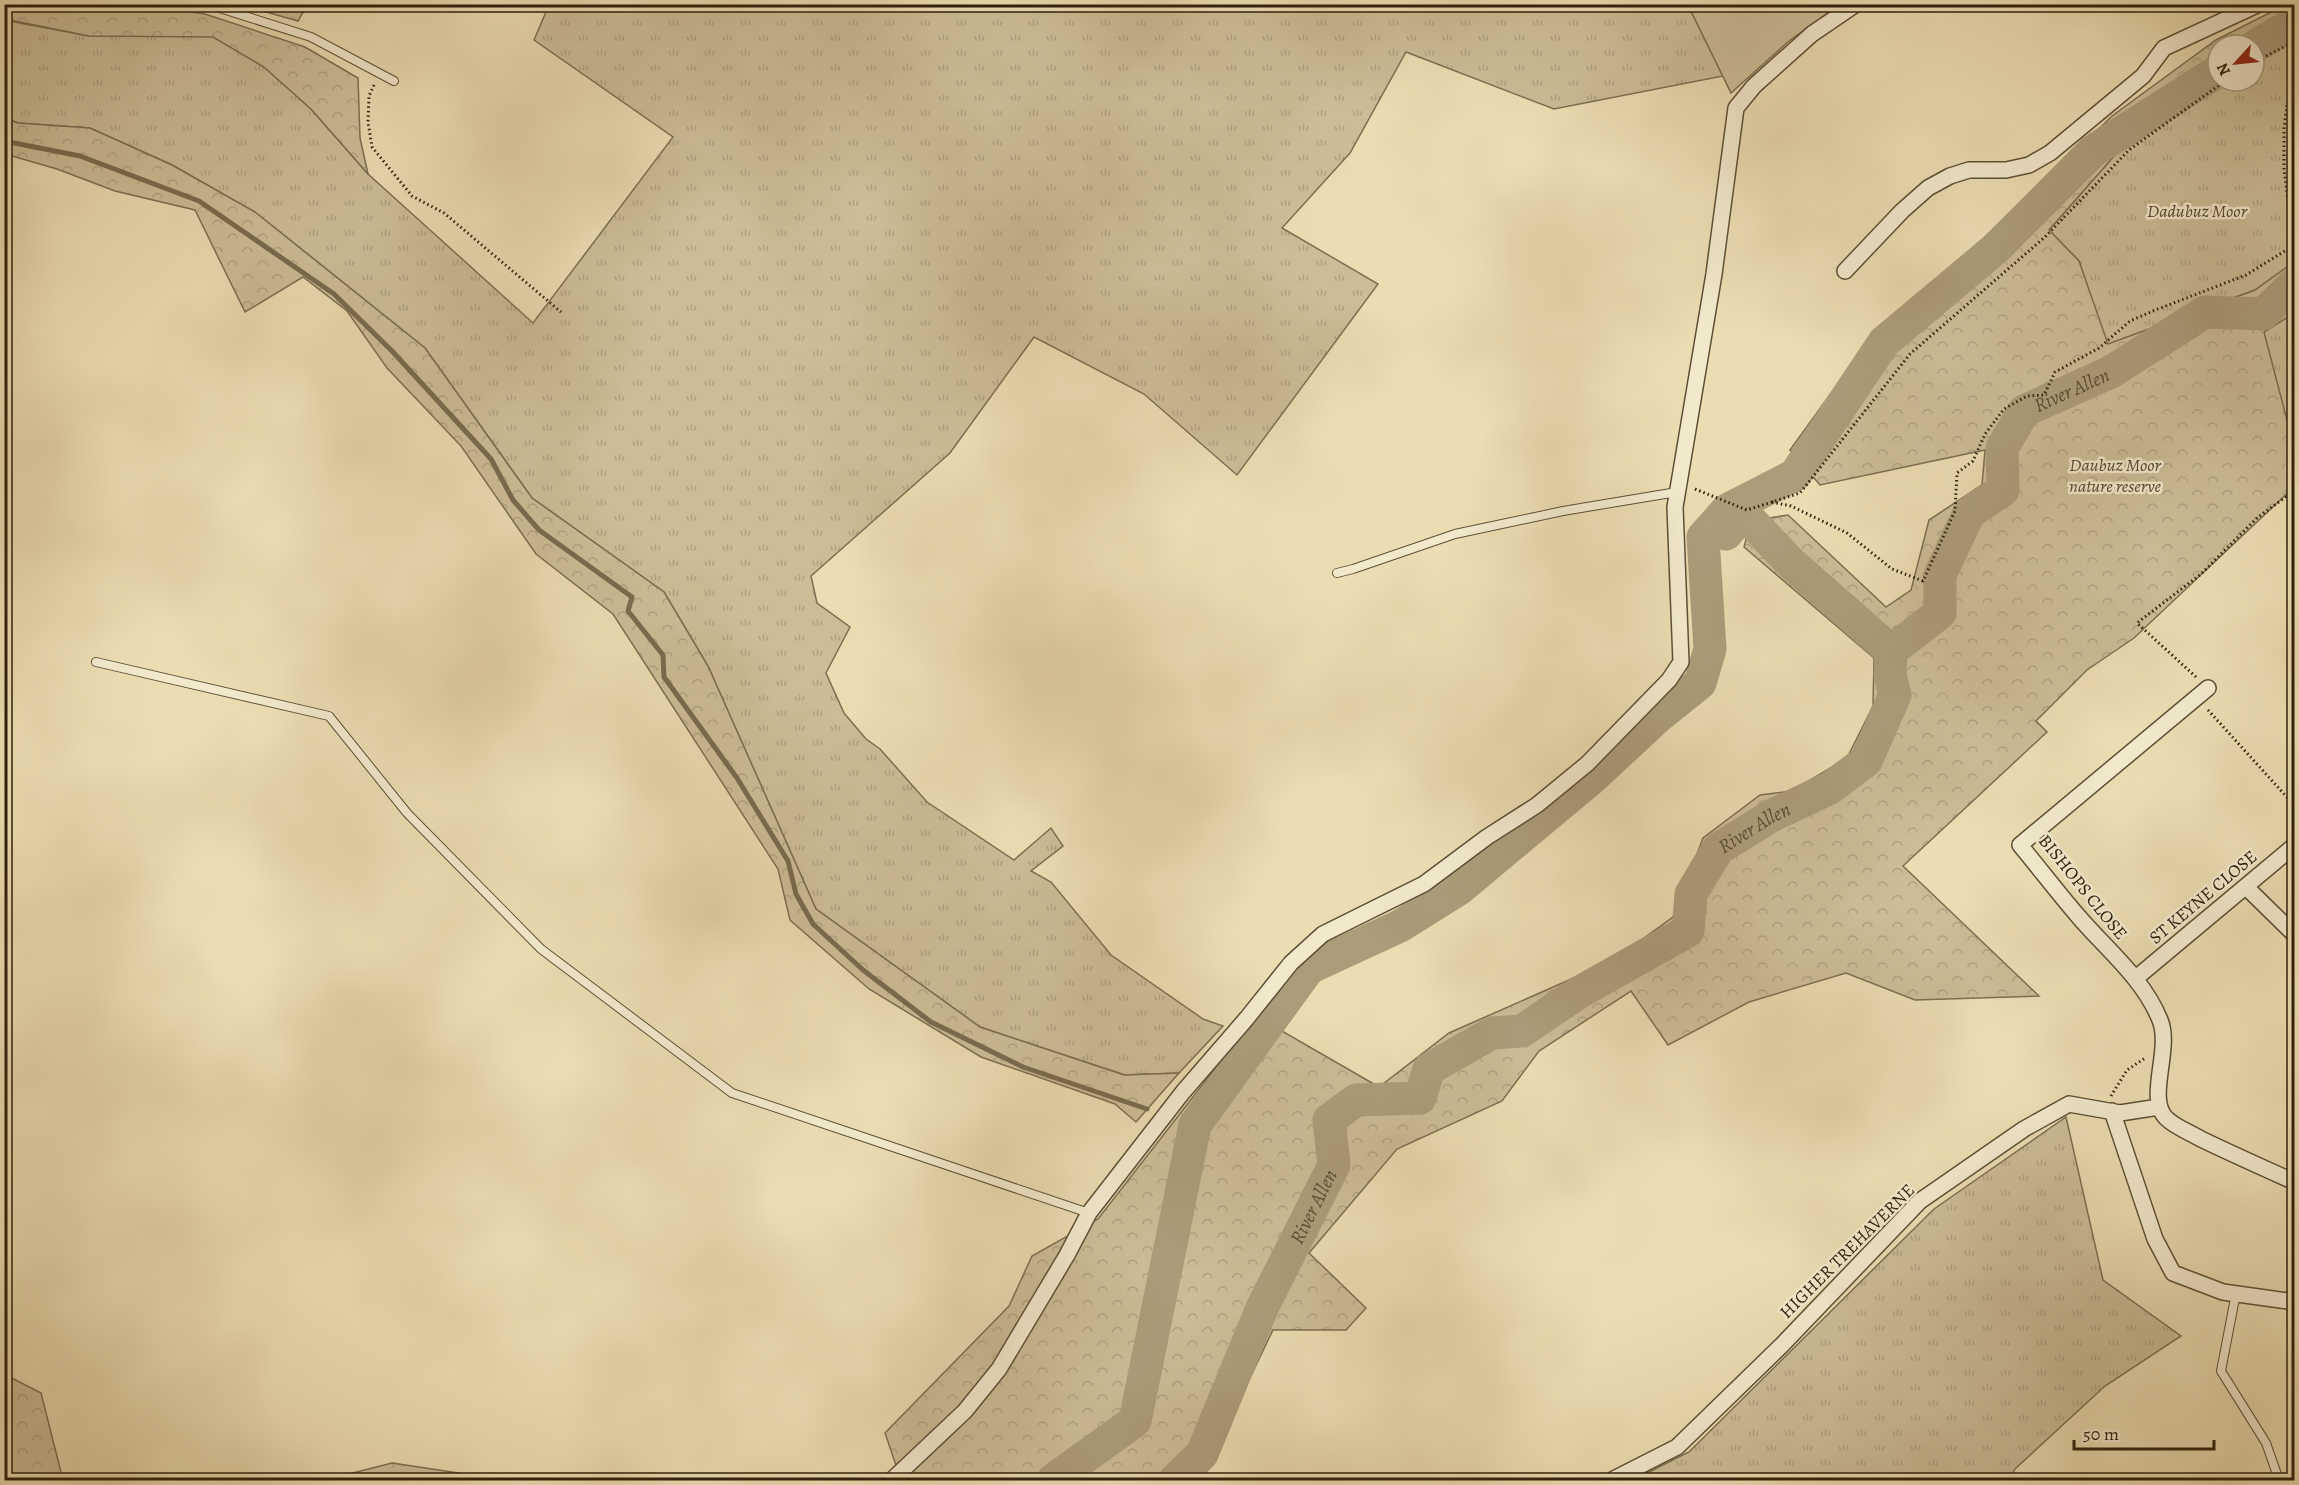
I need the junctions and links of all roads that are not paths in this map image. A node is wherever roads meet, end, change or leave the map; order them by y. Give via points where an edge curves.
1 (207, 4) edge
2 (1856, 4) edge
3 (2259, 4) edge
4 (394, 81) dead end
5 (1845, 271) dead end
6 (1678, 488) junction
7 (1337, 573) dead end
8 (96, 662) dead end
9 (2202, 693) road end
10 (2295, 846) edge
11 (2246, 887) junction
12 (2295, 934) edge
13 (2136, 978) junction
14 (2159, 1107) junction
15 (2112, 1111) junction
16 (2295, 1180) edge
17 (1089, 1213) junction
18 (2235, 1293) junction
19 (2295, 1297) edge
20 (892, 1480) edge
21 (1612, 1480) edge
22 (2279, 1480) edge

1 - 4 lane via 310,38
2 - 6 street via 1812,34 1754,86 1736,108 1714,274
3 - 5 street via 2164,48 2143,76 2050,153 2029,165 2006,170 1970,170 1928,188
6 - 7 lane via 1455,534
6 - 17 street via 1675,507 1681,662 1669,680 1587,764 1537,805 1424,884 1323,934 1291,963
8 - 17 lane via 329,716 407,813 541,949 732,1093
9 - 13 street, BISHOPS CLOSE via 2020,845
10 - 11 street, ST KEYNE CLOSE
11 - 12 street
11 - 13 street, ST KEYNE CLOSE
13 - 14 street, BISHOPS CLOSE via 2162,1024
14 - 15 street, HIGHER TREHAVERNE via 2140,1112
14 - 16 street via 2175,1125
15 - 18 street via 2155,1239 2173,1273
15 - 21 street, HIGHER TREHAVERNE via 2069,1104 2024,1129 1920,1201 1781,1347 1677,1447
17 - 20 street via 999,1369 965,1411
18 - 19 street via 2288,1301
18 - 22 lane via 2220,1371 2266,1443

